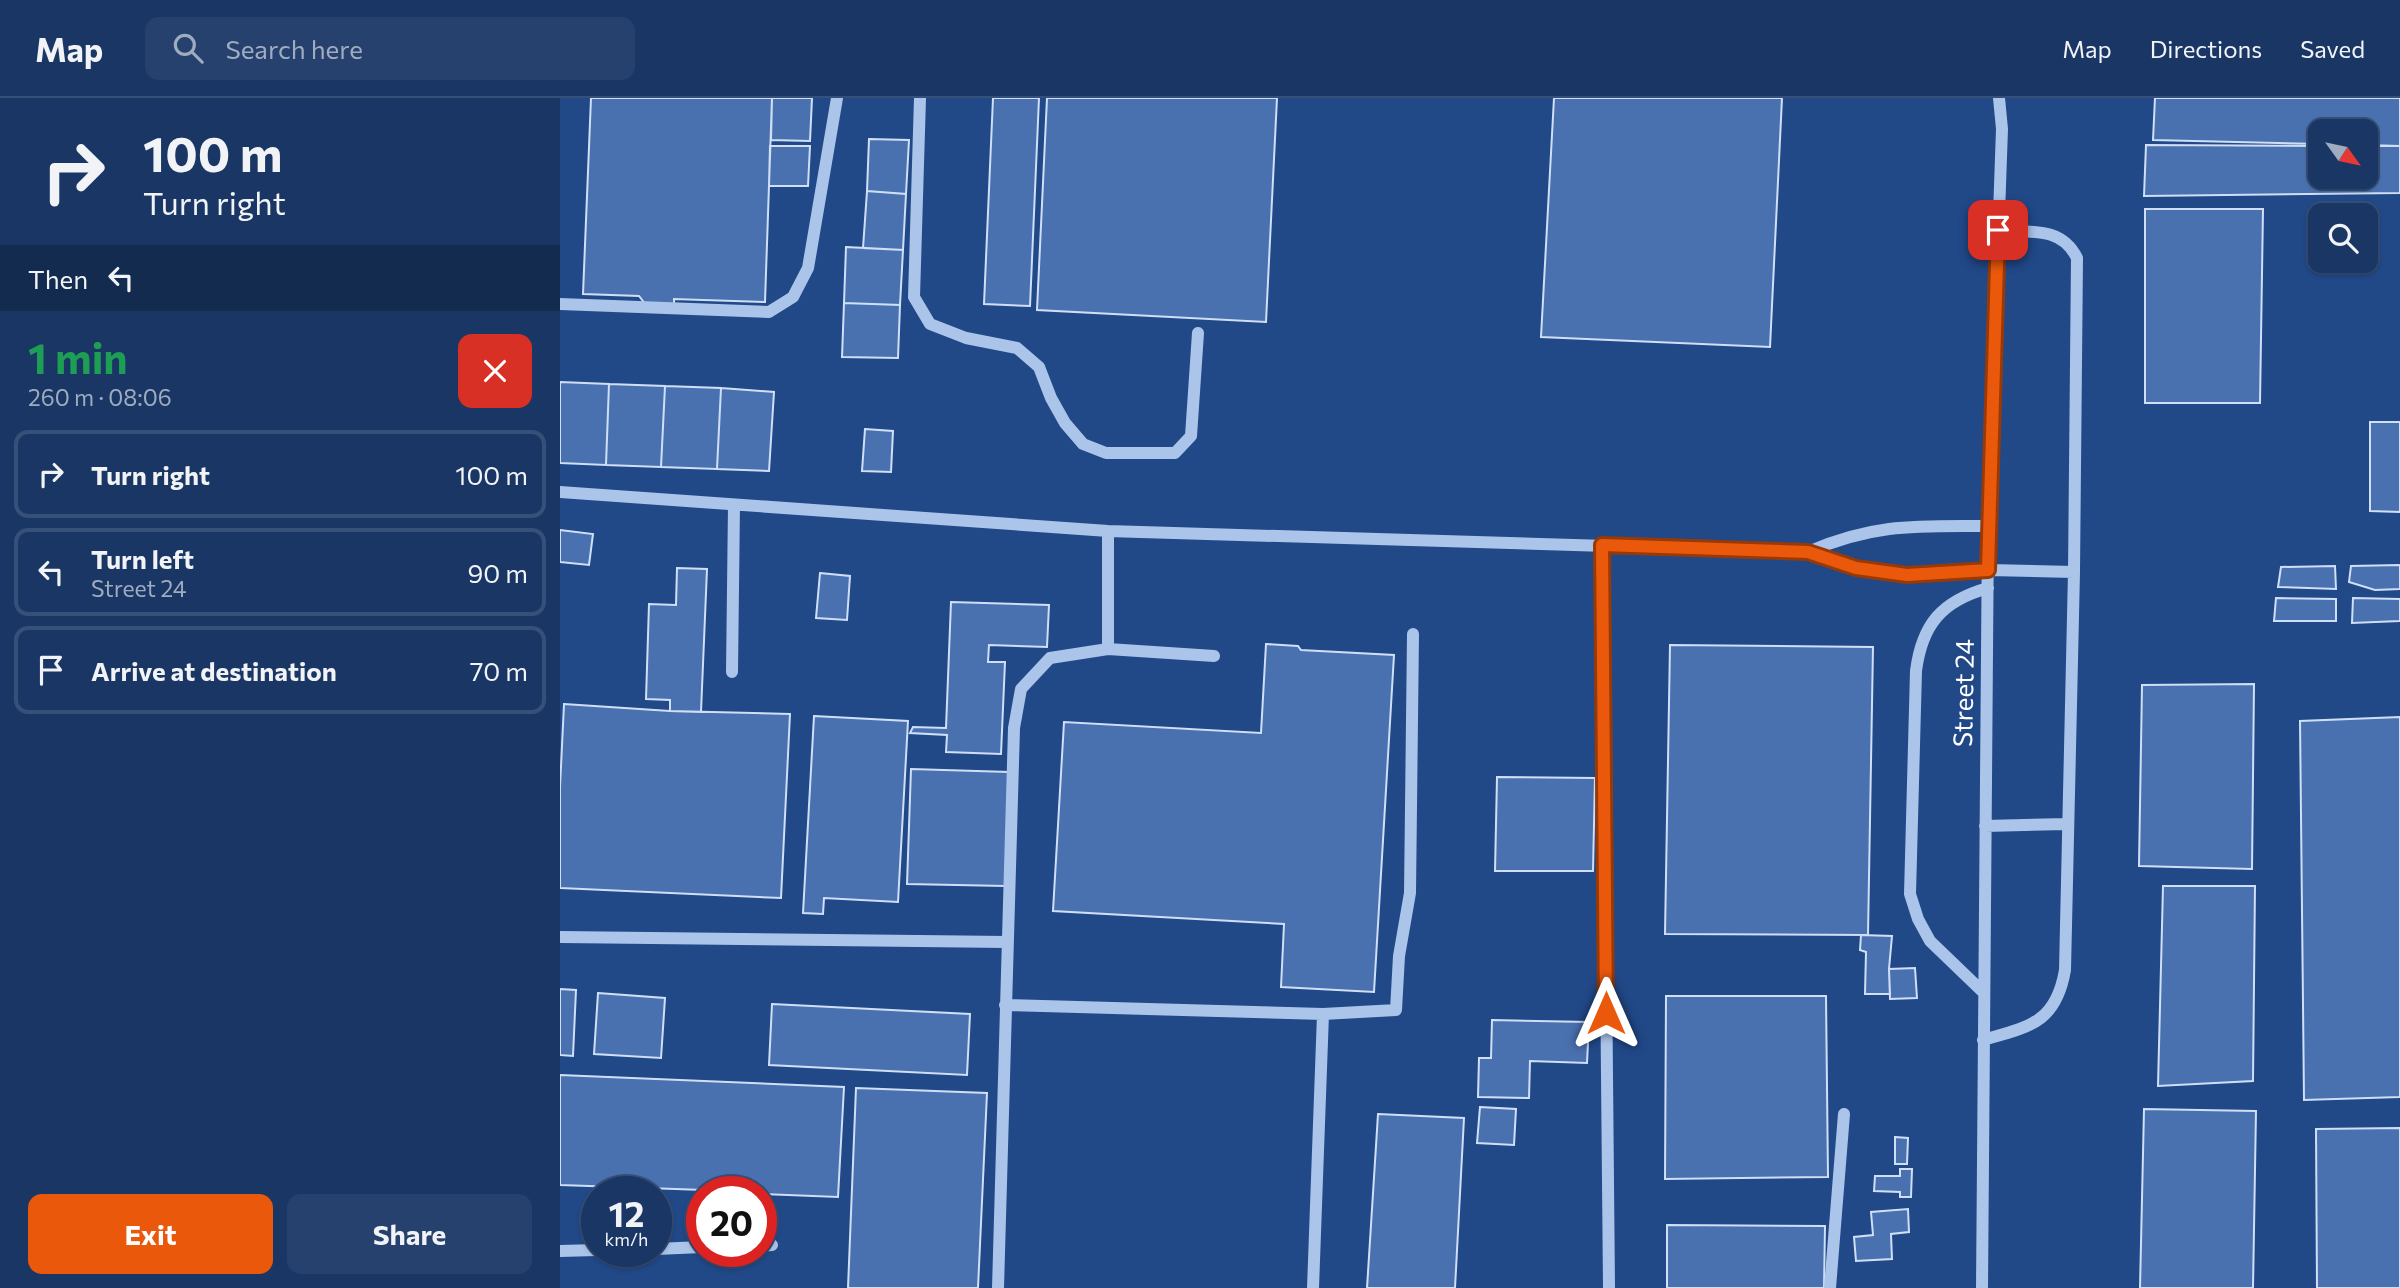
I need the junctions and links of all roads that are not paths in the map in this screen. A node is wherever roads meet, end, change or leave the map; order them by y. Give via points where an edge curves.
1 (837, 98) edge
2 (920, 98) edge
3 (1999, 98) edge
4 (1998, 230) junction
5 (560, 304) edge
6 (1198, 333) dead end
7 (560, 492) edge
8 (734, 505) junction
9 (1988, 526) junction
10 (1108, 531) junction
11 (1602, 545) junction
12 (1808, 552) junction
13 (1988, 570) junction
14 (2074, 572) junction
15 (1988, 588) junction
16 (1413, 635) dead end
17 (1108, 649) junction
18 (1214, 656) dead end
19 (732, 672) dead end
20 (2067, 824) junction
21 (1985, 826) junction
22 (560, 937) edge
23 (1007, 942) junction
24 (1983, 992) junction
25 (1005, 1005) junction
26 (1323, 1014) junction
27 (1983, 1040) junction
28 (1844, 1114) dead end
29 (581, 1250) edge
30 (560, 1251) edge
31 (998, 1288) edge
32 (1313, 1288) edge
33 (1609, 1288) edge
34 (1830, 1288) edge
35 (1982, 1288) edge

1 - 5 street via 808,268 793,297 769,312
2 - 6 street via 914,298 930,324 966,338 1017,348 1040,367 1051,398 1077,437 1106,453 1175,453 1191,436
3 - 4 street, Street 24
4 - 9 street, Street 24
4 - 14 street via 2058,236 2077,258
7 - 8 street
8 - 10 street
8 - 19 street
9 - 12 street via 1885,528
9 - 13 street, Street 24
10 - 11 street
10 - 17 street
11 - 12 street
11 - 33 street
12 - 13 street via 1881,573
13 - 14 street
13 - 15 street, Street 24
14 - 20 street
15 - 21 street, Street 24
15 - 24 street via 1945,608 1929,625 1919,648 1910,894 1930,941
16 - 26 street via 1410,893 1396,1010
17 - 18 street
17 - 23 street via 1050,658 1021,689 1014,728
20 - 21 street
20 - 27 street via 2062,990 2036,1022
21 - 24 street, Street 24
22 - 23 street
23 - 25 street
24 - 27 street, Street 24
25 - 26 street
25 - 31 street
26 - 32 street
27 - 35 street, Street 24
28 - 34 street
29 - 30 street

